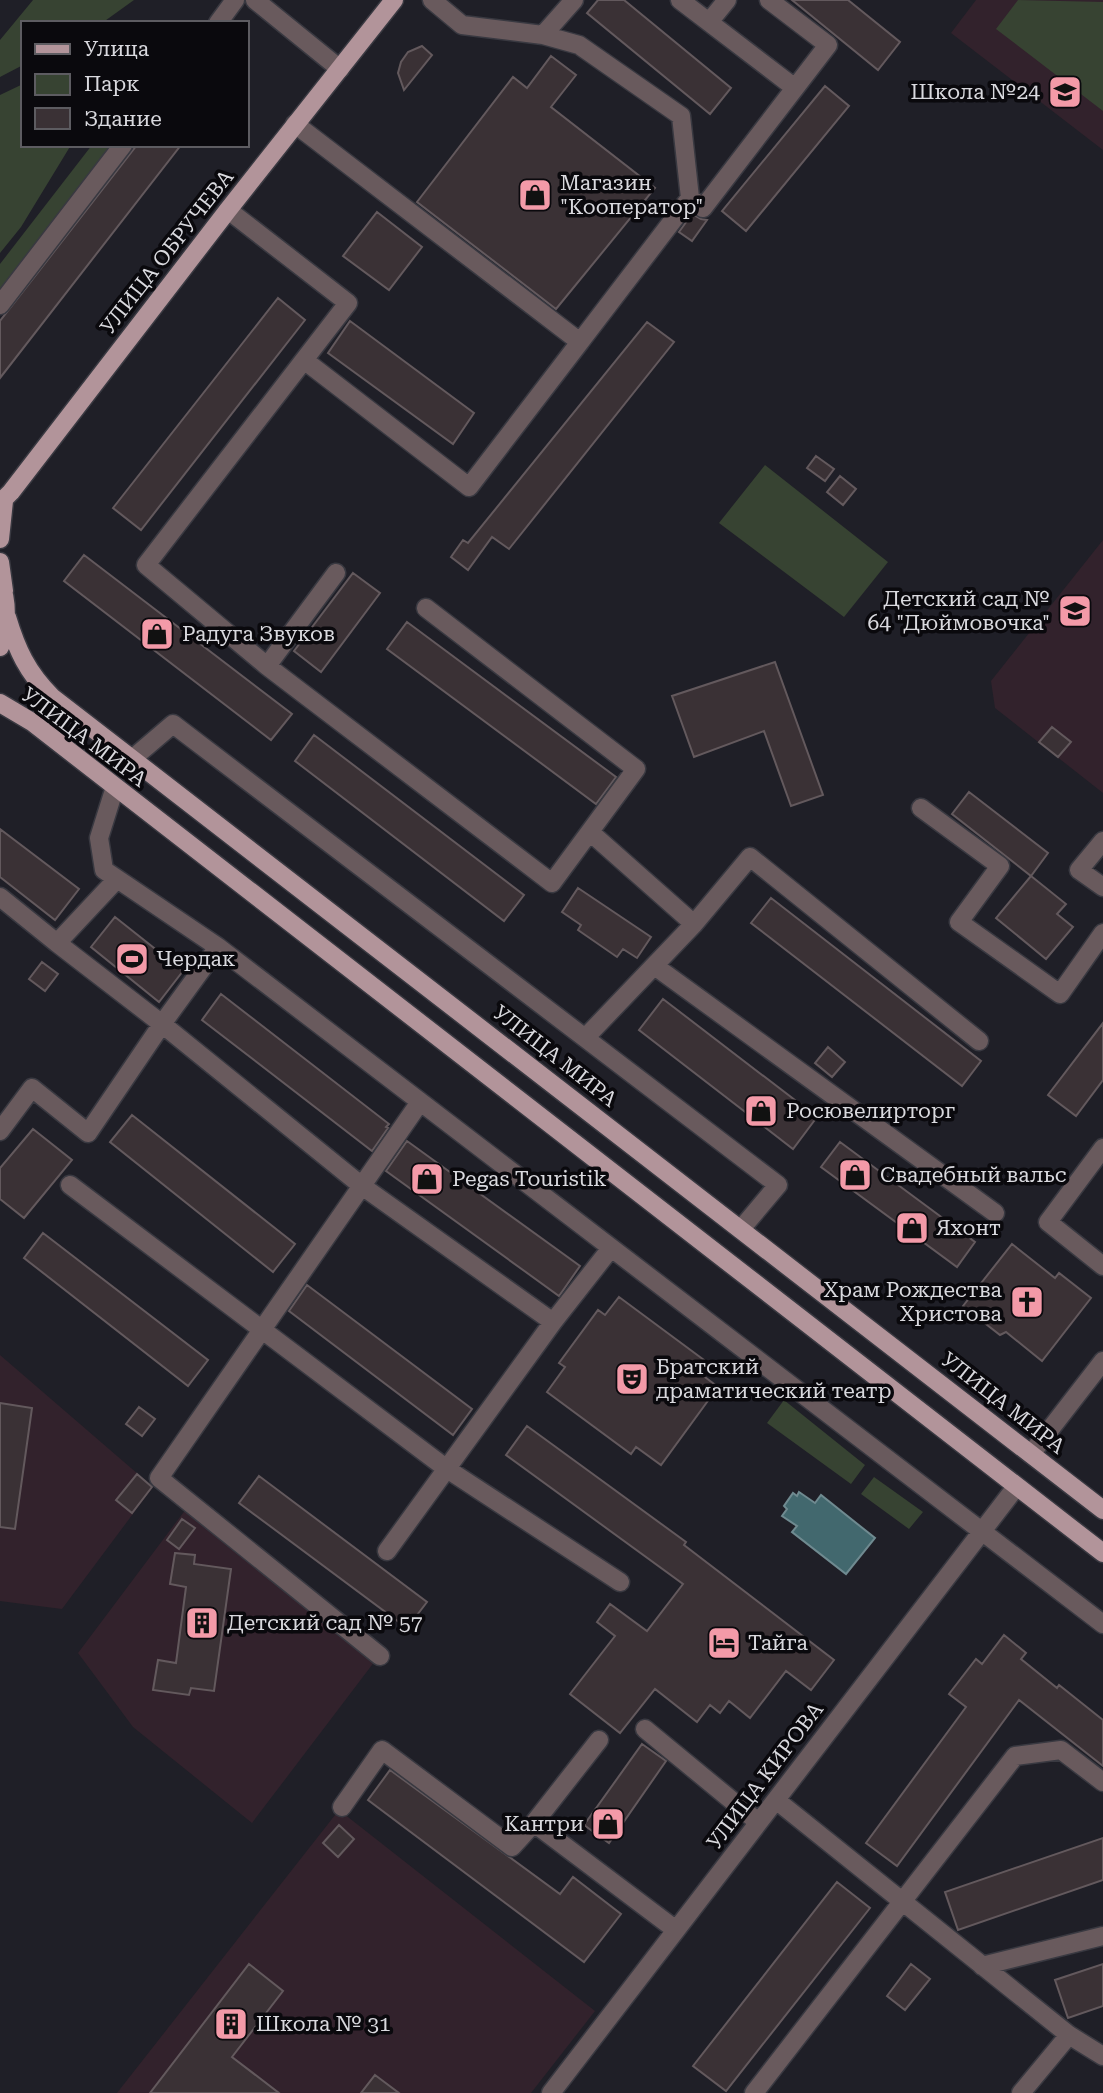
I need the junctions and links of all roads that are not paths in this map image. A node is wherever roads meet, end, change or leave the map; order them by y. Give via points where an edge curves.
1 (235, 0) edge
2 (255, 0) edge
3 (394, 0) edge
4 (432, 0) edge
5 (574, 0) edge
6 (680, 0) edge
7 (726, 0) edge
8 (769, 0) edge
9 (219, 21) edge
10 (709, 22) junction
11 (542, 35) junction
12 (340, 69) junction
13 (795, 88) junction
14 (295, 124) junction
15 (121, 147) edge
16 (690, 198) junction
17 (228, 210) junction
18 (0, 305) edge
19 (580, 342) junction
20 (304, 360) junction
21 (2, 502) edge
22 (0, 539) edge
23 (0, 562) edge
24 (336, 573) dead end
25 (2, 586) edge
26 (426, 608) dead end
27 (7, 617) junction
28 (0, 647) edge
29 (267, 666) junction
30 (0, 703) edge
31 (132, 759) junction
32 (115, 787) junction
33 (921, 808) dead end
34 (590, 832) junction
35 (1103, 841) edge
36 (117, 879) junction
37 (1103, 887) edge
38 (0, 897) edge
39 (694, 924) junction
40 (1103, 933) edge
41 (57, 943) junction
42 (218, 947) junction
43 (656, 967) junction
44 (162, 1024) junction
45 (585, 1038) junction
46 (979, 1041) dead end
47 (420, 1102) junction
48 (0, 1131) edge
49 (1103, 1148) edge
50 (70, 1185) dead end
51 (362, 1186) junction
52 (995, 1213) dead end
53 (741, 1229) junction
54 (611, 1248) junction
55 (1103, 1266) edge
56 (553, 1322) junction
57 (261, 1331) junction
58 (1103, 1361) edge
59 (913, 1362) junction
60 (893, 1389) junction
61 (1031, 1454) junction
62 (447, 1469) junction
63 (1016, 1487) junction
64 (1101, 1505) edge
65 (982, 1531) junction
66 (387, 1551) dead end
67 (1103, 1553) edge
68 (620, 1582) dead end
69 (1103, 1625) edge
70 (380, 1656) dead end
71 (645, 1729) dead end
72 (599, 1740) dead end
73 (1103, 1782) edge
74 (776, 1800) junction
75 (342, 1807) dead end
76 (758, 1822) junction
77 (534, 1823) junction
78 (902, 1902) junction
79 (676, 1930) junction
80 (1103, 1936) edge
81 (982, 1966) junction
82 (1069, 2035) junction
83 (1103, 2056) edge
84 (551, 2093) edge
85 (754, 2093) edge
86 (1021, 2093) edge

1 - 9 street
2 - 12 street
3 - 12 main road, УЛИЦА ОБРУЧЕВА
4 - 11 street via 462,25
5 - 11 street
6 - 10 street
7 - 10 street
8 - 13 street via 828,45
10 - 13 street
11 - 16 street via 579,45 681,116
12 - 14 main road, УЛИЦА ОБРУЧЕВА
13 - 16 street via 703,208
14 - 17 main road, УЛИЦА ОБРУЧЕВА
14 - 19 street
15 - 18 street
16 - 19 street
17 - 20 street via 348,303
17 - 21 main road, УЛИЦА ОБРУЧЕВА
19 - 20 street via 469,487
20 - 29 street via 146,565
21 - 22 main road, УЛИЦА ОБРУЧЕВА
23 - 25 main road
24 - 29 street
25 - 27 main road
26 - 34 street via 636,769
27 - 28 main road
27 - 31 main road, УЛИЦА МИРА via 34,680
29 - 34 street via 552,883
30 - 32 main road, УЛИЦА МИРА via 32,722
31 - 45 street via 173,724
31 - 53 main road, УЛИЦА МИРА
32 - 36 street via 99,838 104,870
32 - 60 main road, УЛИЦА МИРА
33 - 40 street via 1000,866 959,922 1060,994
34 - 39 street
35 - 37 street via 1079,870
36 - 41 street
36 - 42 street
38 - 41 street
39 - 43 street
39 - 46 street via 750,857
41 - 44 street
42 - 44 street
42 - 47 street
43 - 45 street
43 - 52 street
44 - 48 street via 88,1133 32,1087
44 - 51 street
45 - 53 street via 778,1185
47 - 51 street
47 - 54 street
49 - 55 street via 1048,1222
50 - 57 street
51 - 56 street
51 - 57 street
53 - 59 main road, УЛИЦА МИРА
54 - 56 street
54 - 65 street
56 - 62 street
57 - 62 street
57 - 70 street via 159,1478
58 - 61 street
59 - 60 main road
59 - 61 main road, УЛИЦА МИРА
60 - 63 main road, УЛИЦА МИРА
61 - 64 main road, УЛИЦА МИРА
62 - 66 street
62 - 68 street
63 - 65 street, УЛИЦА КИРОВА
63 - 67 main road, УЛИЦА МИРА
65 - 69 street
65 - 74 street, УЛИЦА КИРОВА
71 - 76 street
72 - 77 street
73 - 78 street via 1061,1750 1015,1756
74 - 76 street, УЛИЦА КИРОВА
74 - 78 street
75 - 77 street via 382,1750 512,1847
76 - 79 street, УЛИЦА КИРОВА
77 - 79 street
78 - 81 street
78 - 85 street
79 - 84 street, УЛИЦА КИРОВА
80 - 81 street
81 - 82 street
82 - 83 street
82 - 86 street

